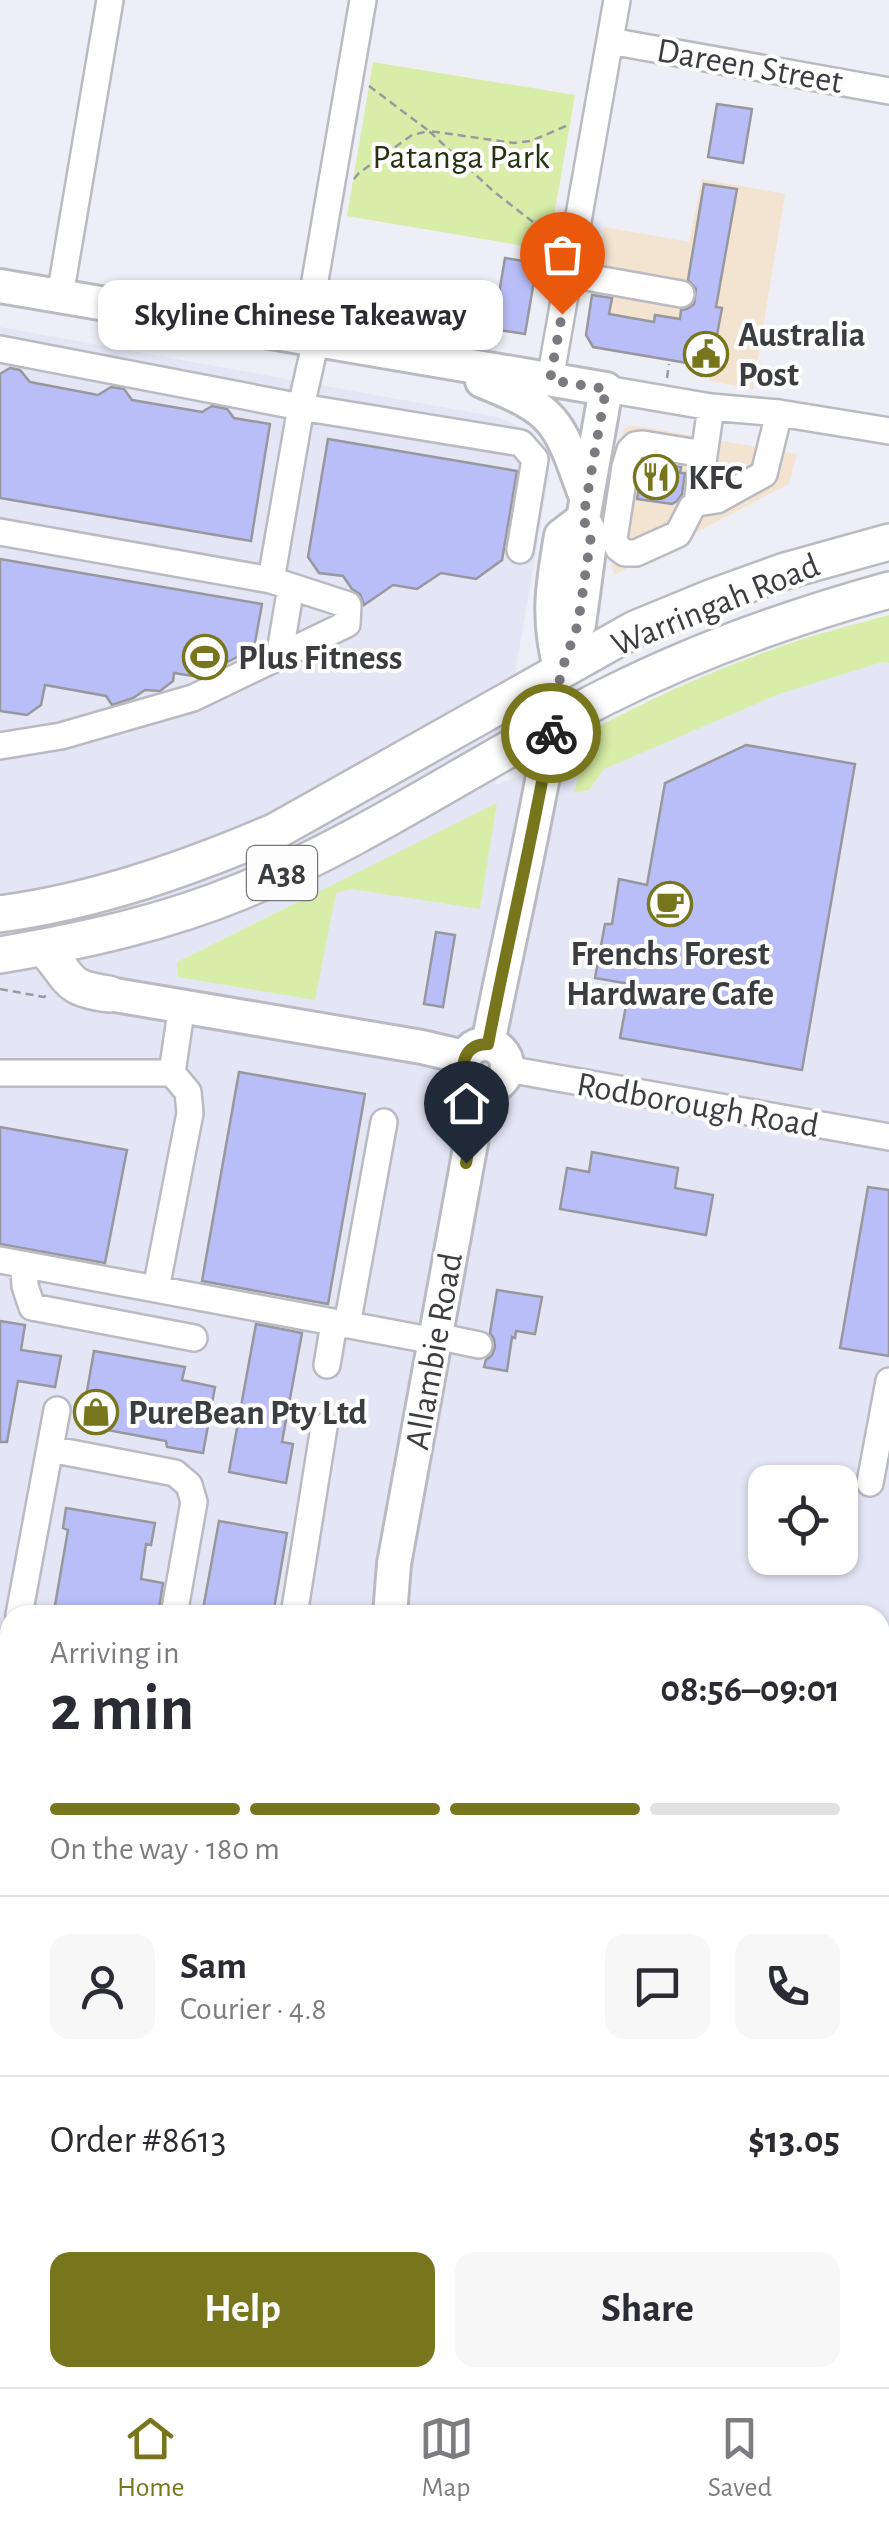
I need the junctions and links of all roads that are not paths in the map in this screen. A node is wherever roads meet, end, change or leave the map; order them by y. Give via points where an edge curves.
1 (110, 0) edge
2 (364, 0) edge
3 (617, 0) edge
4 (610, 40) junction
5 (889, 90) edge
6 (569, 274) junction
7 (0, 286) edge
8 (681, 294) dead end
9 (60, 296) junction
10 (311, 339) junction
11 (0, 349) edge
12 (414, 358) junction
13 (550, 380) junction
14 (606, 389) junction
15 (728, 401) junction
16 (301, 407) junction
17 (779, 413) junction
18 (889, 431) edge
19 (704, 454) junction
20 (694, 505) junction
21 (584, 508) junction
22 (0, 532) edge
23 (889, 542) edge
24 (520, 550) dead end
25 (281, 583) junction
26 (889, 590) edge
27 (279, 658) junction
28 (561, 672) junction
29 (552, 726) junction
30 (0, 746) edge
31 (0, 914) edge
32 (44, 948) junction
33 (0, 955) edge
34 (109, 994) joint
35 (182, 1005) junction
36 (485, 1065) junction
37 (0, 1073) edge
38 (172, 1074) junction
39 (384, 1122) dead end
40 (889, 1137) edge
41 (12, 1263) edge
42 (147, 1288) junction
43 (341, 1324) junction
44 (131, 1326) junction
45 (194, 1338) dead end
46 (435, 1338) junction
47 (479, 1345) dead end
48 (327, 1365) dead end
49 (889, 1381) edge
50 (58, 1410) dead end
51 (324, 1428) dead end
52 (50, 1449) junction
53 (870, 1483) dead end
54 (22, 1605) edge
55 (176, 1605) edge
56 (296, 1605) edge
57 (391, 1605) edge

1 - 9 street
2 - 10 street
3 - 4 street
4 - 5 street, Dareen Street
4 - 6 street
6 - 8 street
6 - 13 street
7 - 9 main road
9 - 10 main road
10 - 12 main road
10 - 16 street
11 - 16 street
12 - 13 main road
12 - 21 main road via 545,413 563,436
13 - 14 main road
14 - 15 street
14 - 21 main road, Allambie Road
15 - 17 street
15 - 19 street
16 - 24 street via 522,443 536,459
16 - 25 street
17 - 18 street
17 - 20 street via 764,474
19 - 20 street
19 - 20 street via 643,444 630,450 615,528 618,548 636,553 678,534
21 - 28 main road, Allambie Road via 591,536 578,624
22 - 25 street
23 - 28 highway, Warringah Road / A38 via 713,596
25 - 27 street
25 - 27 street via 348,605 347,624
26 - 29 highway, Warringah Road / A38 via 745,634
27 - 30 street via 193,698 61,736
28 - 29 highway, Allambie Road
28 - 31 highway, Warringah Road / A38 via 276,831 135,884
29 - 32 highway, Warringah Road / A38 via 290,870 156,921
29 - 36 main road, Allambie Road
32 - 33 highway, Warringah Road / A38
32 - 34 highway via 77,987
34 - 35 main road, Rodborough Road
35 - 36 main road, Rodborough Road via 412,1045
35 - 38 street
36 - 40 street, Rodborough Road
36 - 46 main road, Allambie Road
37 - 38 street
38 - 42 street via 188,1092 190,1113
39 - 43 street
41 - 42 street
41 - 44 street via 32,1307
42 - 43 street
42 - 44 street
43 - 46 street
43 - 48 street
44 - 45 street
46 - 47 street
46 - 57 main road, Allambie Road
49 - 53 street
50 - 52 street
51 - 56 street
52 - 54 street
52 - 55 street via 175,1473 189,1485 194,1502

